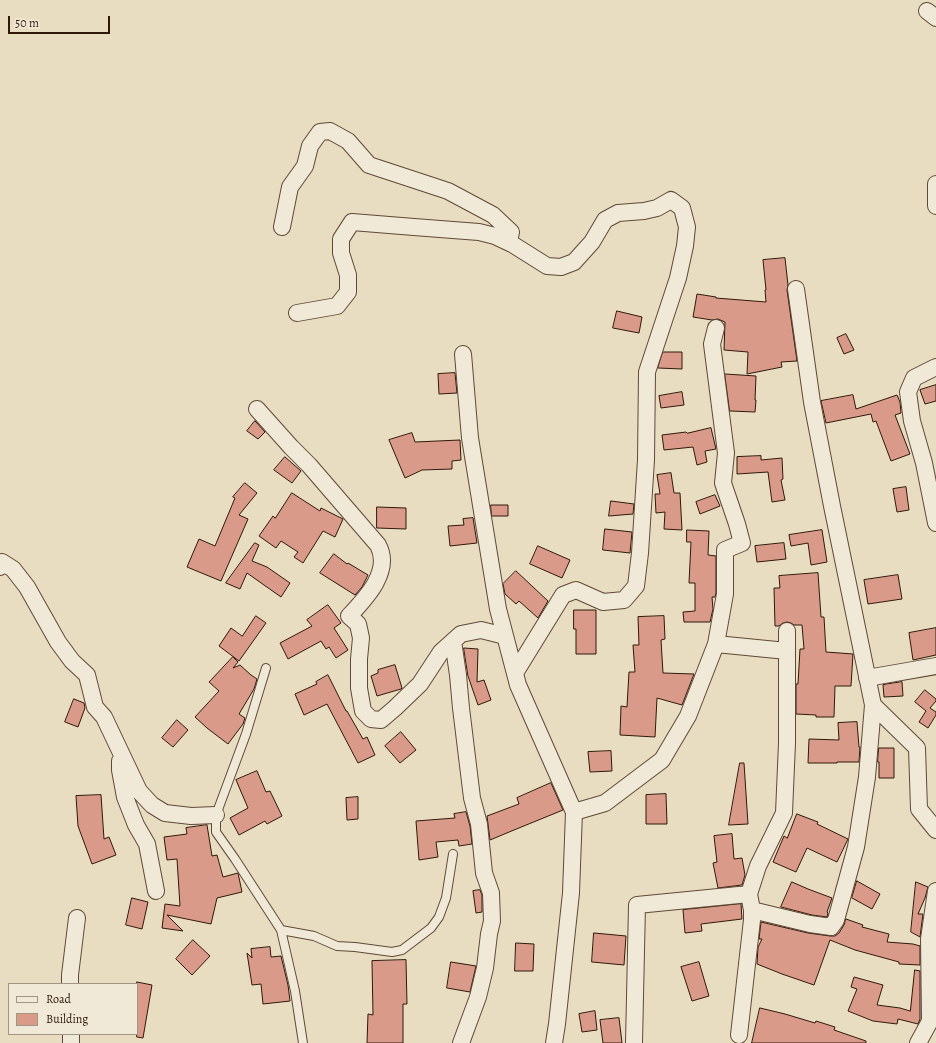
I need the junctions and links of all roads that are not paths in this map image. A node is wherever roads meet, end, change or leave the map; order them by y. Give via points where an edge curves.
1 (936, 184) edge
2 (936, 206) edge
3 (282, 227) dead end
4 (509, 242) junction
5 (796, 289) dead end
6 (297, 314) dead end
7 (716, 328) dead end
8 (463, 354) dead end
9 (936, 367) edge
10 (257, 409) dead end
11 (936, 523) edge
12 (0, 566) edge
13 (787, 631) dead end
14 (505, 636) junction
15 (453, 641) junction
16 (716, 644) junction
17 (787, 651) junction
18 (936, 666) edge
19 (266, 668) dead end
20 (515, 673) junction
21 (867, 678) junction
22 (873, 705) junction
23 (121, 754) junction
24 (574, 812) junction
25 (216, 815) junction
26 (936, 830) edge
27 (453, 854) dead end
28 (156, 891) dead end
29 (936, 891) edge
30 (750, 902) junction
31 (77, 918) dead end
32 (280, 930) junction
33 (933, 953) edge
34 (70, 983) edge
35 (739, 1035) dead end
36 (303, 1043) edge
37 (461, 1043) edge
38 (554, 1043) edge
39 (634, 1043) edge
40 (918, 1043) edge

1 - 2 street
3 - 4 street via 290,187 305,166 310,146 320,132 330,131 348,141 369,165 448,191 493,215 511,232
4 - 6 street via 479,232 352,222 341,239 341,253 348,275 348,292 337,306
4 - 20 street via 547,266 561,267 574,262 592,242 606,220 618,213 644,212 671,200 682,208 687,227 678,278 647,372 646,460 636,586 624,600 603,602 576,590 563,595
5 - 21 street via 812,402
7 - 16 street via 712,344 726,453 723,482 742,543 725,550 725,594
8 - 14 street via 470,438 498,609
9 - 11 street via 914,378 908,392 912,421 924,463
10 - 15 street via 310,465 380,550 381,566 378,578 366,598 349,616 358,624 359,688 363,711 371,719 382,720 420,684 441,652
12 - 23 street via 2,562 13,569 28,587 58,642 86,675 95,707 104,718
13 - 17 street
14 - 15 street via 481,630 461,634
14 - 20 street
15 - 37 street via 472,798 479,824 484,873 491,893 492,921 478,997
16 - 17 street
16 - 24 street via 688,716 662,760 605,803
17 - 30 street via 784,813 758,866
18 - 21 street
19 - 25 lane via 246,734
20 - 24 street
21 - 22 street
22 - 26 street via 917,748 919,809
22 - 30 street via 867,777 856,847 836,920 830,927 810,924
23 - 25 street via 139,791 165,813
23 - 28 street via 120,770 125,797 147,844
24 - 38 street via 571,893
25 - 32 lane via 216,832
27 - 32 lane via 446,898 438,918 431,928 402,950 392,952 337,946 314,936
29 - 33 street via 929,939
30 - 35 street via 752,920
30 - 39 street via 637,905
31 - 34 street
32 - 36 lane via 295,991
33 - 40 street via 930,1021

